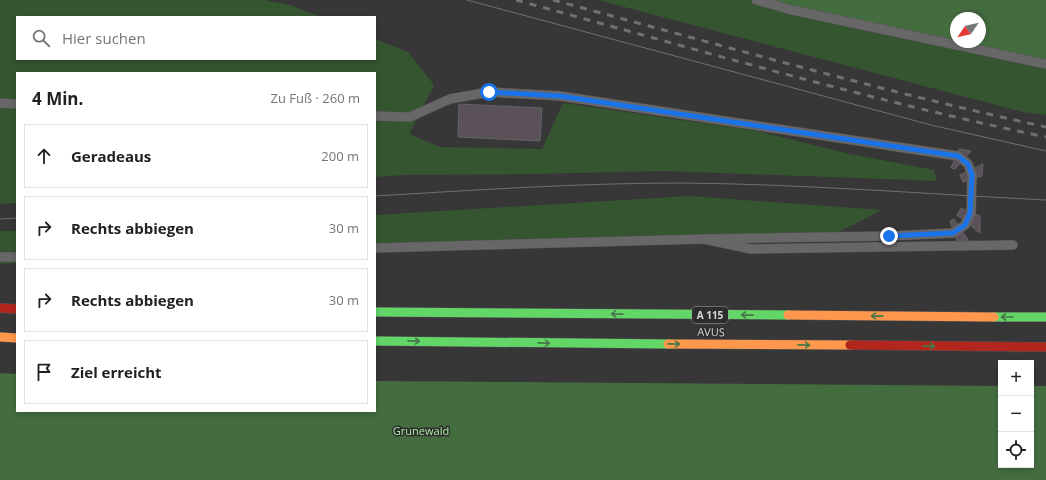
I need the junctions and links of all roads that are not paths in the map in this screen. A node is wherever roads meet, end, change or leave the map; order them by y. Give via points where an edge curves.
1 (756, 0) edge
2 (1046, 64) edge
3 (0, 103) edge
4 (16, 104) edge
5 (376, 116) edge
6 (704, 239) junction
7 (1012, 245) dead end
8 (376, 248) edge
9 (0, 257) edge
10 (16, 257) edge
11 (0, 308) edge
12 (16, 308) edge
13 (376, 312) edge
14 (1046, 317) edge
15 (0, 337) edge
16 (16, 338) edge
17 (376, 341) edge
18 (1046, 347) edge

1 - 2 lane via 800,12
3 - 4 lane
5 - 6 lane via 410,118 450,99 489,92 560,96 958,156 968,164 972,175 970,213 965,225 953,233
6 - 7 lane via 750,249
6 - 8 lane
9 - 10 lane
11 - 12 highway
14 -> 13 highway, AVUS / A 115
15 - 16 highway
17 -> 18 highway, AVUS

